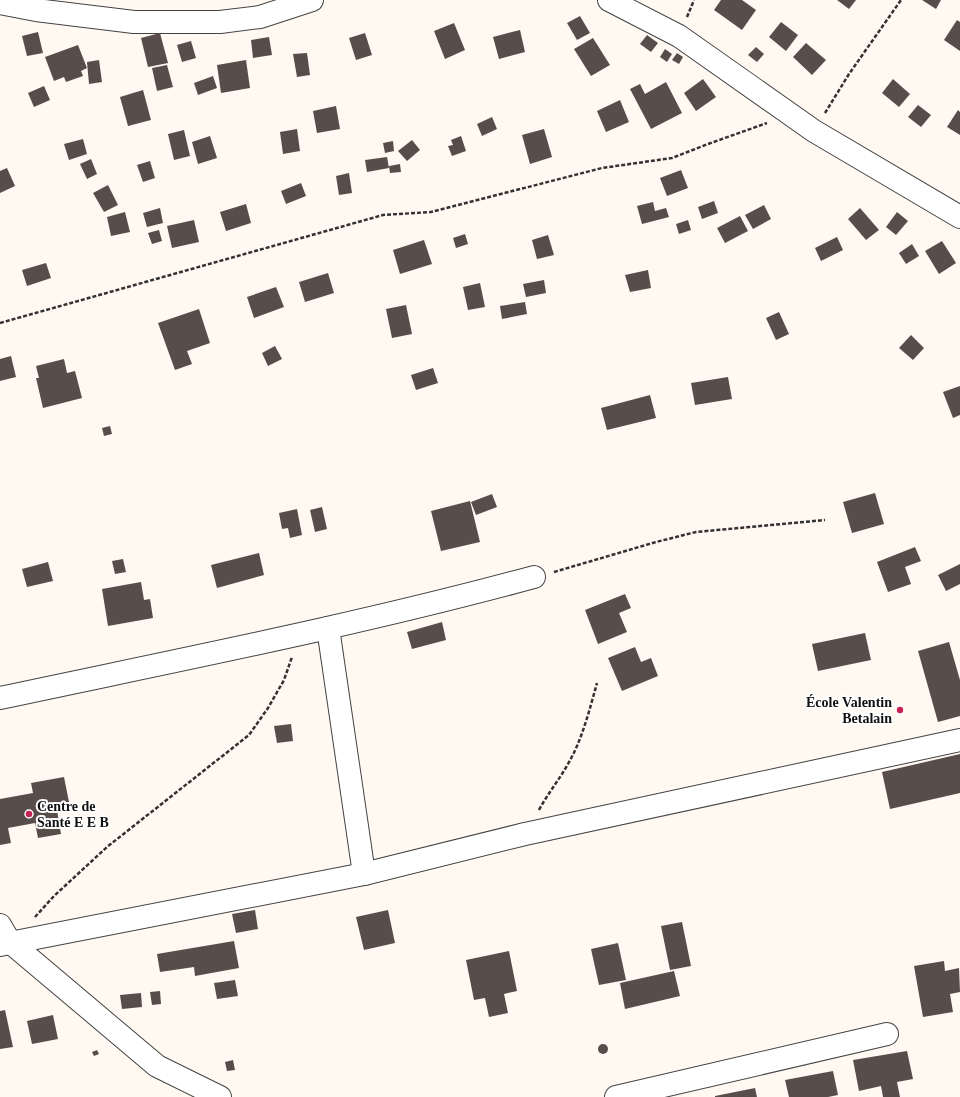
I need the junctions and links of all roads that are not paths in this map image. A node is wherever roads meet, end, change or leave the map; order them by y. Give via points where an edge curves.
1 (312, 0) edge
2 (610, 0) edge
3 (0, 3) edge
4 (960, 217) edge
5 (534, 577) road end
6 (328, 628) junction
7 (0, 698) edge
8 (960, 740) edge
9 (364, 874) junction
10 (3, 937) edge
11 (887, 1034) dead end
12 (220, 1097) edge
13 (616, 1097) edge

1 - 3 street via 260,17 220,22 134,22
2 - 4 street via 678,36 806,125
5 - 6 street
6 - 7 street
6 - 9 street
8 - 9 street via 525,834
9 - 10 street
10 - 12 street via 156,1066
11 - 13 street

